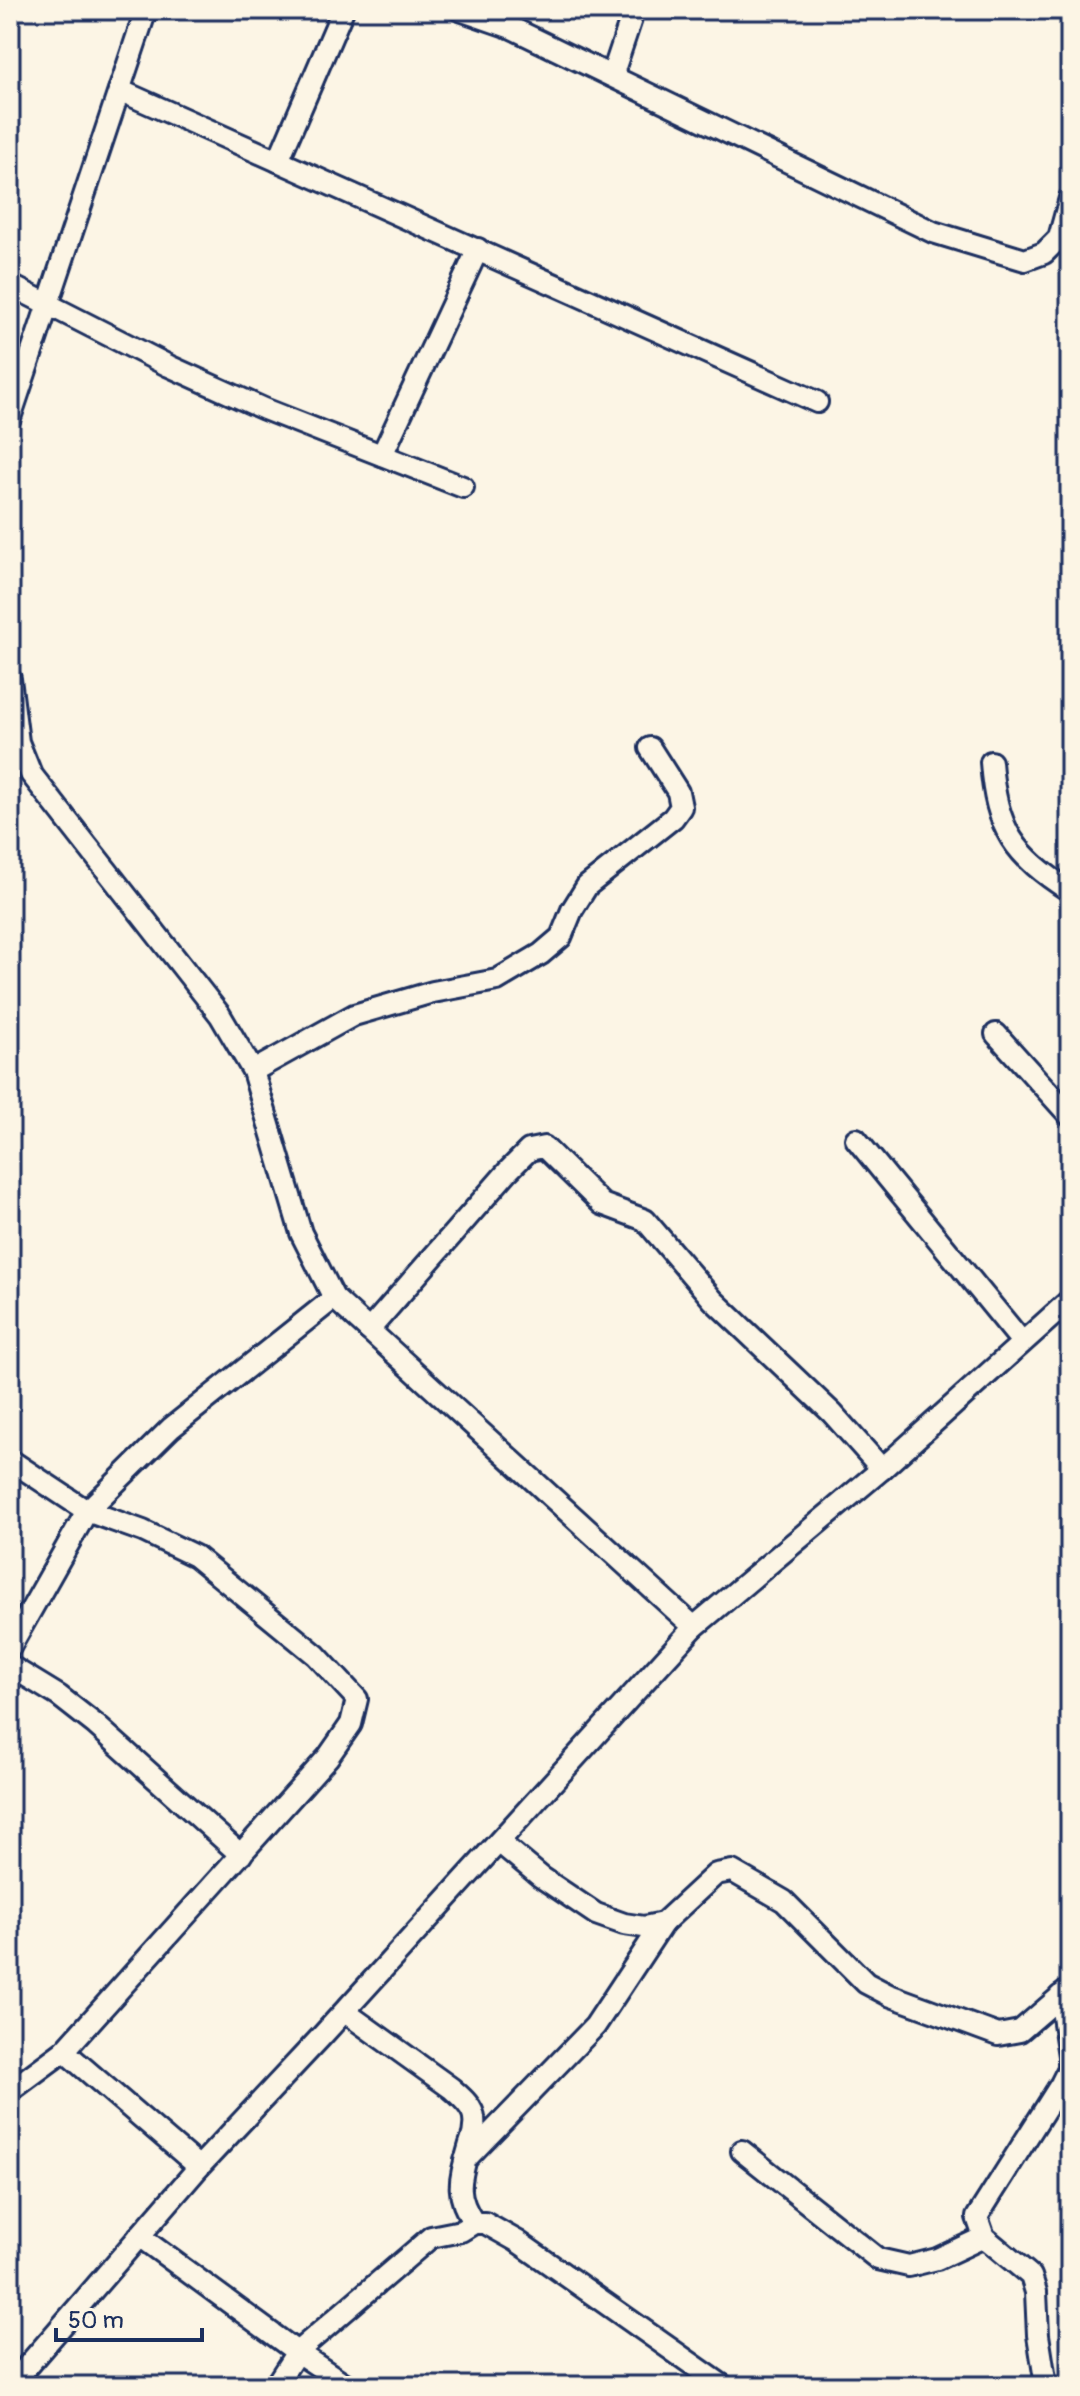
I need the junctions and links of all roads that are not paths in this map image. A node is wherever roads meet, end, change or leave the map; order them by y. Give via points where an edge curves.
1 (146, 10) edge
2 (343, 10) edge
3 (460, 10) edge
4 (634, 10) edge
5 (612, 76) junction
6 (119, 90) junction
7 (278, 161) junction
8 (1070, 198) edge
9 (478, 249) junction
10 (10, 285) edge
11 (47, 304) junction
12 (817, 402) dead end
13 (10, 418) edge
14 (382, 455) junction
15 (463, 487) dead end
16 (10, 679) edge
17 (650, 748) dead end
18 (991, 762) dead end
19 (1070, 891) edge
20 (996, 1034) dead end
21 (253, 1071) junction
22 (1070, 1116) edge
23 (856, 1139) dead end
24 (334, 1298) junction
25 (1070, 1300) edge
26 (369, 1330) junction
27 (1022, 1342) junction
28 (10, 1460) edge
29 (882, 1469) junction
30 (87, 1511) junction
31 (694, 1627) junction
32 (10, 1647) edge
33 (10, 1666) edge
34 (499, 1842) junction
35 (241, 1855) junction
36 (663, 1923) junction
37 (1065, 1992) edge
38 (345, 2012) junction
39 (64, 2051) junction
40 (10, 2091) edge
41 (742, 2151) dead end
42 (465, 2160) junction
43 (199, 2167) junction
44 (474, 2223) junction
45 (139, 2236) junction
46 (984, 2237) junction
47 (297, 2352) junction
48 (10, 2386) edge
49 (275, 2386) edge
50 (348, 2386) edge
51 (723, 2386) edge
52 (1046, 2386) edge

1 - 6 street
2 - 7 street
3 - 5 street via 512,28
4 - 5 street
5 - 8 street via 933,232 1025,260 1044,253 1059,238
6 - 7 street
6 - 11 street
7 - 9 street
9 - 12 street
9 - 14 street
10 - 11 street
11 - 13 street
11 - 14 street via 236,397
14 - 15 street
16 - 21 street via 18,742 31,774 220,1015
17 - 21 street via 678,792 681,807 587,886 561,937 541,954 497,980 354,1015
18 - 19 street via 993,792 1015,847 1041,873
20 - 22 street
21 - 24 street via 301,1233
23 - 27 street
24 - 26 street
24 - 30 street via 171,1428
25 - 27 street
26 - 29 street via 508,1171 529,1150 544,1147 602,1204 645,1220 713,1300 832,1413
26 - 31 street
27 - 29 street
28 - 30 street
29 - 31 street
30 - 32 street
30 - 35 street via 195,1556 316,1655 357,1699 351,1724 328,1757
31 - 34 street
33 - 35 street via 96,1725
34 - 36 street via 596,1914 644,1927
34 - 38 street
35 - 39 street
36 - 37 street via 716,1874 732,1871 784,1901 866,1983 998,2035 1020,2031
36 - 42 street via 595,2026
37 - 46 street via 1069,2068 981,2209 977,2217
38 - 42 street via 466,2102 474,2117
38 - 43 street
39 - 40 street
39 - 43 street
41 - 46 street via 878,2259 909,2266
42 - 44 street via 459,2191
43 - 45 street
44 - 47 street via 431,2237
44 - 51 street via 485,2223 517,2241
45 - 47 street
45 - 48 street
46 - 52 street via 1031,2276
47 - 49 street
47 - 50 street

